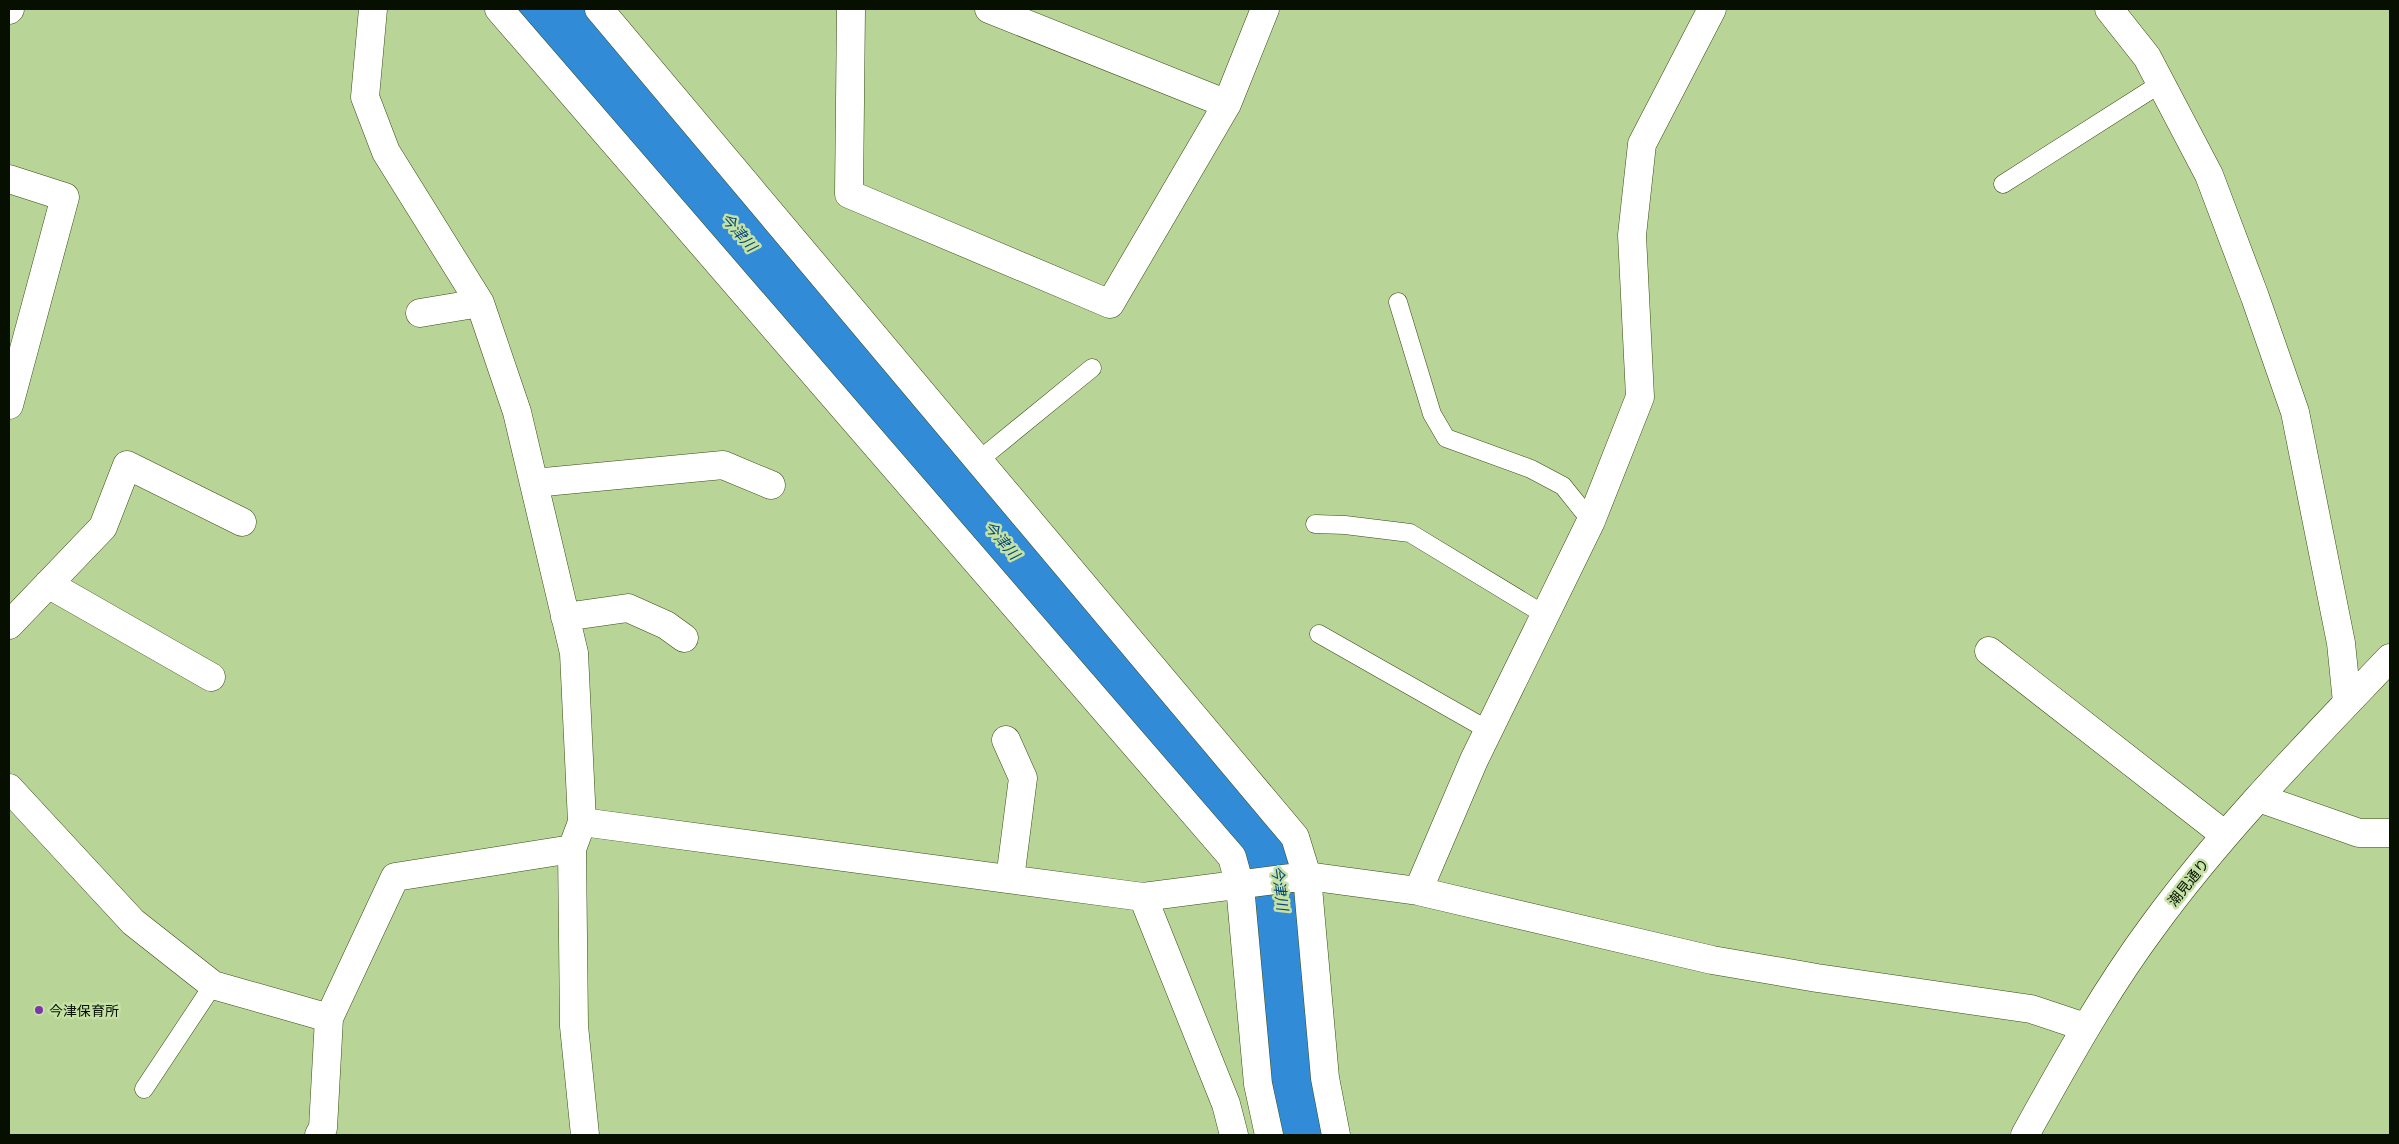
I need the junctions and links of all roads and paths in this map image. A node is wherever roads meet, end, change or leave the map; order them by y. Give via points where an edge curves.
1 (373, 9) edge
2 (499, 9) edge
3 (599, 9) edge
4 (851, 9) edge
5 (989, 9) edge
6 (1265, 9) edge
7 (1712, 9) edge
8 (2109, 9) edge
9 (2160, 84) junction
10 (1227, 104) junction
11 (9, 178) edge
12 (2003, 184) dead end
13 (1398, 302) dead end
14 (480, 303) junction
15 (420, 313) dead end
16 (1092, 368) dead end
17 (9, 405) edge
18 (978, 461) junction
19 (534, 483) junction
20 (771, 485) dead end
21 (1591, 521) junction
22 (242, 522) dead end
23 (1315, 524) dead end
24 (48, 584) junction
25 (1545, 615) junction
26 (565, 617) junction
27 (9, 625) edge
28 (1318, 634) dead end
29 (684, 638) dead end
30 (1989, 651) dead end
31 (2390, 658) edge
32 (211, 677) dead end
33 (2348, 702) junction
34 (1488, 730) junction
35 (1006, 740) dead end
36 (9, 788) edge
37 (2259, 798) junction
38 (582, 822) junction
39 (2390, 833) edge
40 (2225, 835) junction
41 (572, 849) junction
42 (1307, 876) junction
43 (1010, 879) junction
44 (1240, 886) junction
45 (1418, 891) junction
46 (1143, 897) junction
47 (213, 985) junction
48 (329, 1018) junction
49 (2084, 1027) junction
50 (144, 1089) dead end
51 (319, 1135) edge
52 (585, 1135) edge
53 (1234, 1135) edge
54 (1269, 1135) edge
55 (1336, 1135) edge
56 (2025, 1135) edge

1 - 14 street via 365,97 386,152
2 - 44 street via 1232,857
3 - 18 street
4 - 10 street via 849,194 1110,304
5 - 10 street
6 - 10 street
7 - 21 street via 1642,144 1632,235 1640,397
8 - 9 street via 2146,57
9 - 12 lane
9 - 33 street via 2209,175 2295,412 2341,643
11 - 17 street via 65,197
13 - 21 lane via 1432,414 1446,438 1531,469 1563,486
14 - 15 street
14 - 19 street via 517,412
16 - 18 lane
18 - 42 street via 1295,837
19 - 20 street via 723,465
19 - 26 street
21 - 25 street
22 - 24 street via 127,465 103,527
23 - 25 lane via 1410,533
24 - 27 street
24 - 32 street
25 - 34 street
26 - 29 street via 628,608 666,625
26 - 38 street via 574,653
28 - 34 lane
30 - 40 street
31 - 33 street, 潮見通り
33 - 37 street, 潮見通り
34 - 45 street
35 - 43 street via 1023,778
36 - 47 street via 133,922
37 - 39 street via 2359,832
37 - 40 street, 潮見通り
38 - 41 street
38 - 43 street
40 - 49 street, 潮見通り via 2153,926
41 - 48 street via 395,877
41 - 52 street via 574,1026
42 - 44 street
42 - 45 street
42 - 55 street via 1325,1078
43 - 46 street
44 - 46 street
44 - 54 street via 1258,1084
45 - 49 street via 1712,960 2032,1009
46 - 53 street via 1226,1104
47 - 48 street
47 - 50 lane
48 - 51 street via 323,1128
49 - 56 street, 潮見通り

